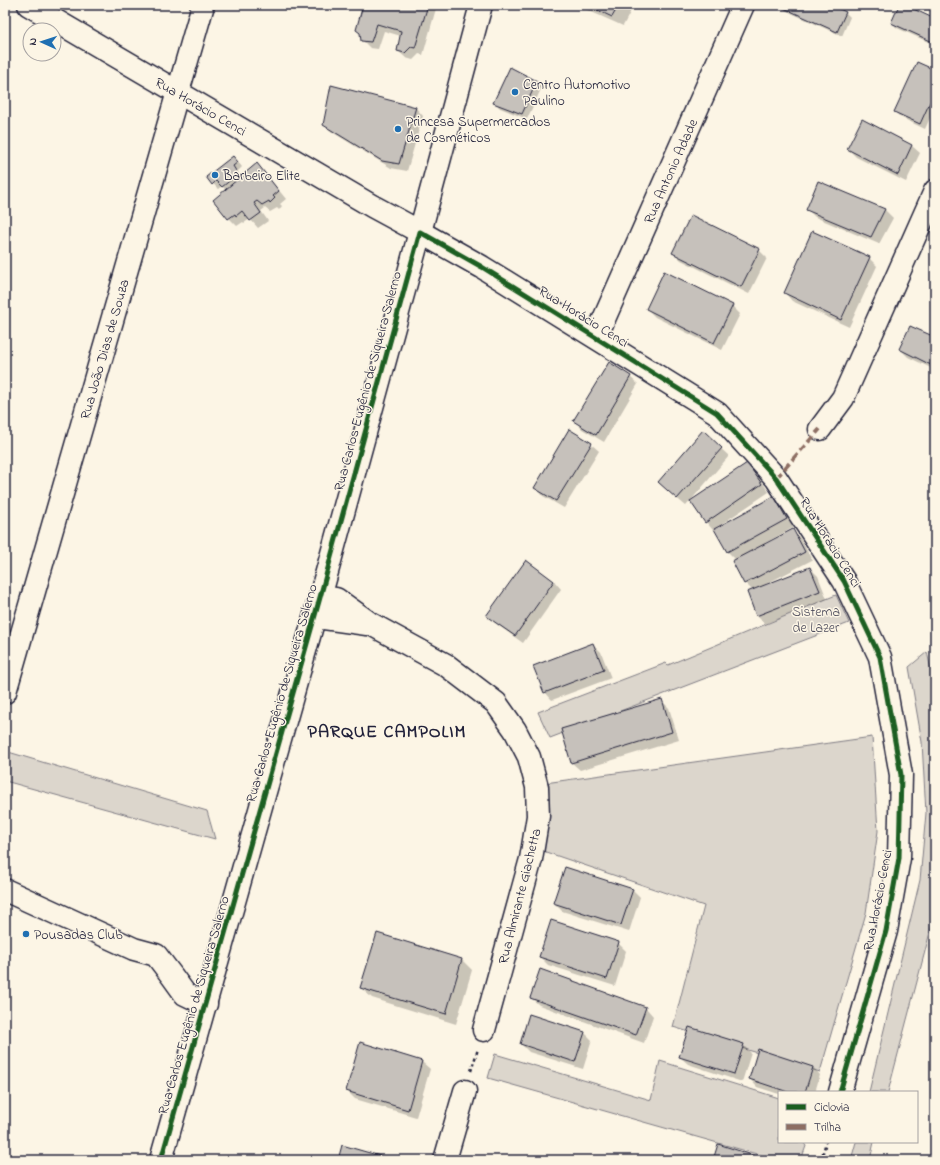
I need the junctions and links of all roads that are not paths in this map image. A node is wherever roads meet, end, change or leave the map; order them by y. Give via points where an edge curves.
1 (29, 5) edge
2 (203, 5) edge
3 (481, 5) edge
4 (743, 5) edge
5 (178, 93) junction
6 (432, 186) junction
7 (935, 191) edge
8 (372, 206) junction
9 (420, 232) junction
10 (596, 337) junction
11 (820, 429) dead end
12 (318, 605) junction
13 (5, 692) edge
14 (5, 890) edge
15 (206, 1004) junction
16 (484, 1030) road end
17 (840, 1091) edge
18 (465, 1092) road end
19 (161, 1160) edge
20 (445, 1160) edge

1 - 5 street, Rua Horácio Cenci
2 - 5 street, Rua João Dias de Souza
3 - 6 street, Rua Carlos Eugênio de Siqueira Salerno
4 - 10 street, Rua Antonio Adade
5 - 8 street, Rua Horácio Cenci
5 - 13 street, Rua João Dias de Souza
6 - 8 street, Rua Horácio Cenci via 419,201 406,209 388,210
6 - 9 street, Rua Carlos Eugênio de Siqueira Salerno
7 - 11 street via 843,398
8 - 9 street, Rua Horácio Cenci
9 - 10 street, Rua Horácio Cenci
9 - 12 street, Rua Carlos Eugênio de Siqueira Salerno
10 - 17 street, Rua Horácio Cenci via 716,413 776,478 844,581 880,657 901,775 900,858 886,931
12 - 15 street, Rua Carlos Eugênio de Siqueira Salerno
12 - 16 street, Rua Almirante Giachetta via 330,598 336,600 370,624 446,665 496,702 529,757 537,787 538,816 531,859
14 - 15 street via 134,949 156,955 185,994
15 - 19 street, Rua Carlos Eugênio de Siqueira Salerno
18 - 20 street

